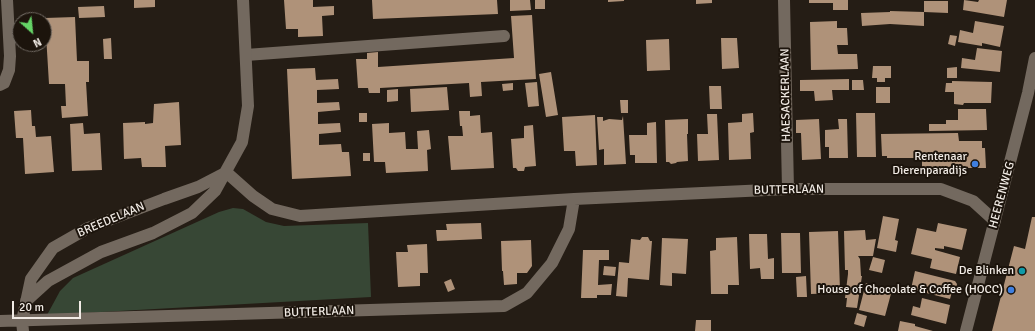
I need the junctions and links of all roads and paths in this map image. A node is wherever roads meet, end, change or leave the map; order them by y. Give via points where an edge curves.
1 (7, 0) edge
2 (243, 0) edge
3 (784, 0) edge
4 (504, 36) dead end
5 (246, 55) junction
6 (1035, 58) edge
7 (0, 85) edge
8 (226, 172) junction
9 (788, 189) junction
10 (574, 199) junction
11 (995, 221) junction
12 (26, 301) junction
13 (0, 321) edge
14 (23, 326) edge
15 (966, 331) edge

1 - 7 street via 9,70 4,83
2 - 5 street
3 - 9 street, HAESACKERLAAN
4 - 5 street
5 - 8 street via 248,106 242,142
6 - 11 street, HEERENWEG
8 - 10 street, BUTTERLAAN via 272,209 300,216
8 - 12 street via 215,191 192,213 153,233 101,252 48,281
8 - 12 street, BREEDELAAN via 198,187 88,228 53,248 31,279
9 - 10 street, BUTTERLAAN
9 - 11 street, BUTTERLAAN via 941,189 973,201
10 - 14 street, BUTTERLAAN via 569,229 552,263 527,292 504,306
11 - 15 street, HEERENWEG
12 - 14 street, BREEDELAAN
13 - 14 street, BUTTERLAAN

